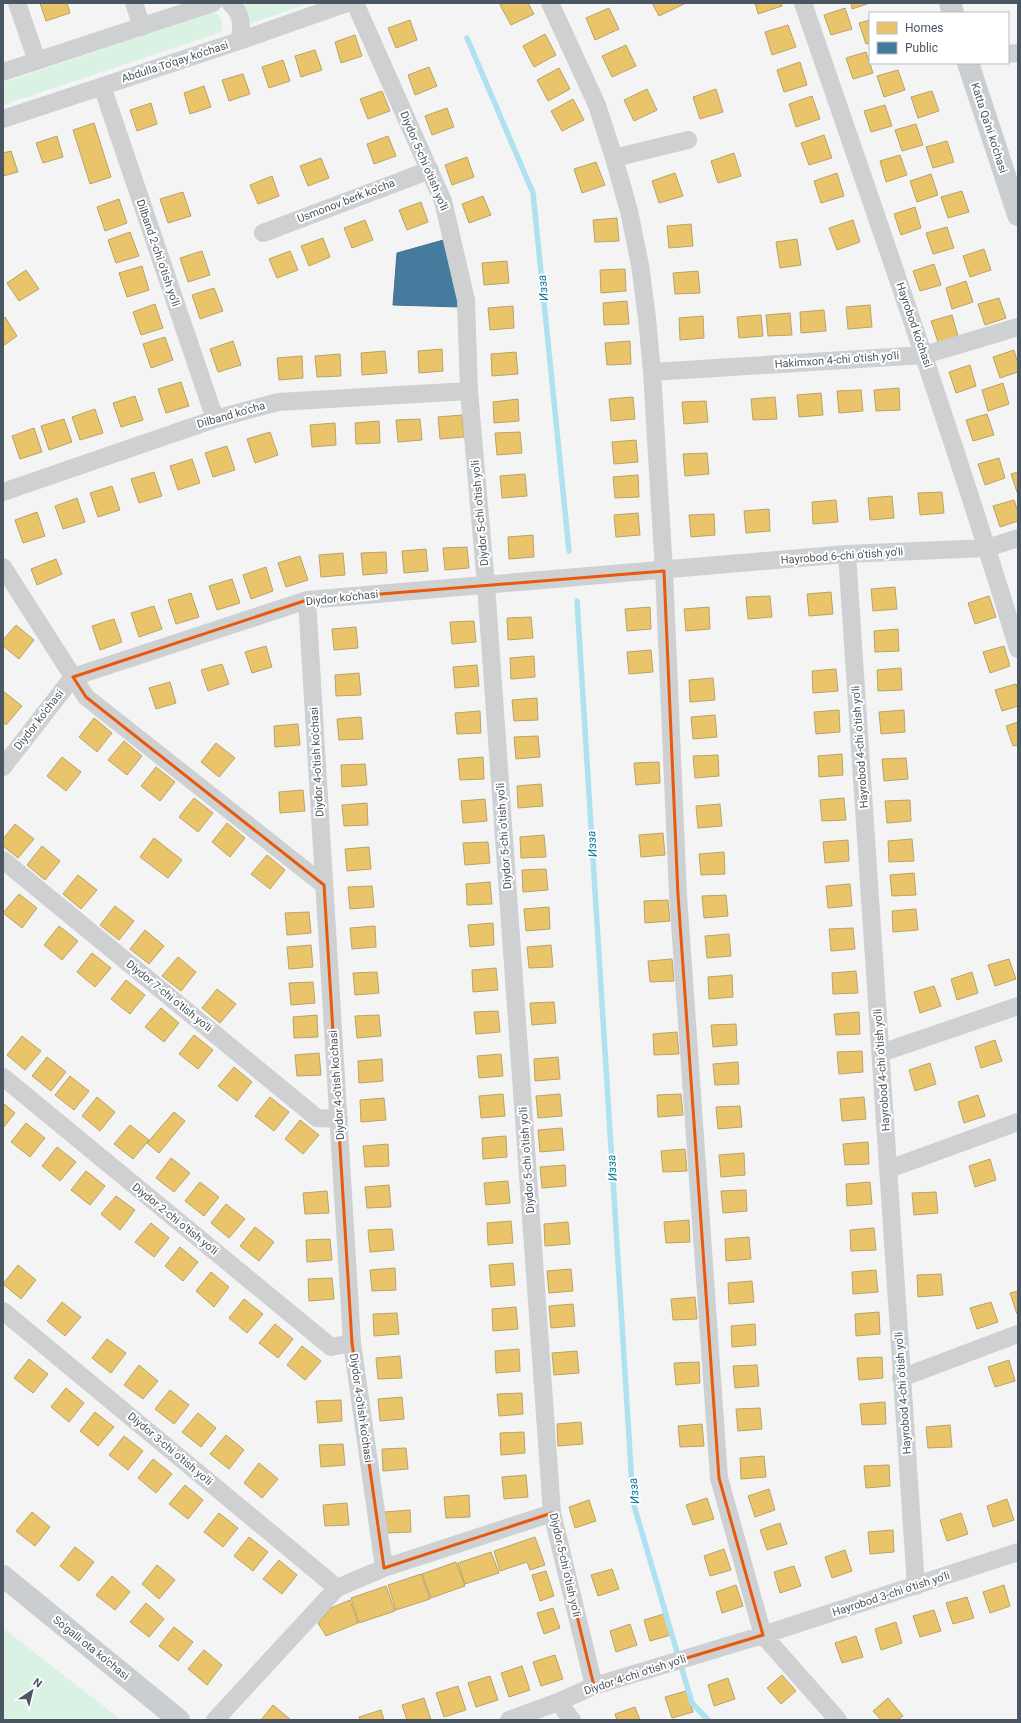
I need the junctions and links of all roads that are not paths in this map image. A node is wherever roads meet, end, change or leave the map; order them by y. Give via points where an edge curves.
1 (17, 3) edge
2 (134, 3) edge
3 (213, 3) edge
4 (230, 3) edge
5 (347, 3) edge
6 (355, 3) edge
7 (550, 3) edge
8 (803, 3) edge
9 (142, 27) junction
10 (239, 41) junction
11 (37, 61) junction
12 (968, 64) edge
13 (3, 72) edge
14 (102, 86) junction
15 (3, 119) edge
16 (688, 140) dead end
17 (614, 158) junction
18 (430, 170) junction
19 (1018, 216) edge
20 (262, 233) dead end
21 (1018, 327) edge
22 (924, 355) junction
23 (652, 372) junction
24 (469, 391) junction
25 (214, 419) junction
26 (3, 492) edge
27 (1018, 538) edge
28 (987, 548) junction
29 (847, 554) junction
30 (3, 567) edge
31 (664, 570) junction
32 (486, 585) junction
33 (308, 600) junction
34 (1018, 649) edge
35 (73, 677) junction
36 (3, 767) edge
37 (3, 860) edge
38 (324, 885) junction
39 (1018, 1006) edge
40 (881, 1053) junction
41 (3, 1077) edge
42 (339, 1119) junction
43 (1018, 1122) edge
44 (889, 1169) junction
45 (3, 1311) edge
46 (1018, 1334) edge
47 (352, 1343) junction
48 (901, 1378) junction
49 (552, 1513) junction
50 (1018, 1552) edge
51 (384, 1568) junction
52 (3, 1576) edge
53 (916, 1586) junction
54 (337, 1588) junction
55 (3, 1595) edge
56 (763, 1635) junction
57 (594, 1686) junction
58 (558, 1702) junction
59 (157, 1720) edge
60 (179, 1720) edge
61 (215, 1720) edge
62 (509, 1720) edge
63 (572, 1720) edge
64 (838, 1720) edge

1 - 11 street
2 - 9 street
3 - 9 street
4 - 10 street via 237,11 241,22
5 - 10 street, Abdulla To'qay ko'chasi
6 - 18 street, Diydor 5-chi o'tish yo'li
7 - 17 street via 597,105
8 - 22 street, Hayrobod ko'chasi
9 - 11 street
10 - 14 street, Abdulla To'qay ko'chasi
11 - 13 street
12 - 19 main road, Katta Qa'ni ko'chasi
14 - 15 street, Abdulla To'qay ko'chasi
14 - 25 street, Dilband 2-chi o'tish yo'li
16 - 17 street
17 - 23 street via 629,211 640,265
18 - 20 street, Usmonov berk ko'cha
18 - 24 street, Diydor 5-chi o'tish yo'li via 443,201 466,300
21 - 22 street, Hakimxon 4-chi o'tish yo'li
22 - 23 street, Hakimxon 4-chi o'tish yo'li
22 - 28 street, Hayrobod ko'chasi
23 - 31 street
24 - 25 street, Dilband ko'cha via 278,402
24 - 32 street, Diydor 5-chi o'tish yo'li
25 - 26 street, Dilband ko'cha
27 - 28 street, Hayrobod 6-chi o'tish yo'li
28 - 29 street, Hayrobod 6-chi o'tish yo'li
28 - 34 street, Hayrobod ko'chasi
29 - 31 street, Hayrobod 6-chi o'tish yo'li
29 - 40 street, Hayrobod 4-chi o'tish yo'li
30 - 35 street
31 - 32 street, Diydor ko'chasi
31 - 56 street via 678,895 719,1478
32 - 33 street, Diydor ko'chasi
32 - 49 street, Diydor 5-chi o'tish yo'li
33 - 35 street, Diydor ko'chasi
33 - 38 street, Diydor 4-o'tish ko'chasi
35 - 36 street, Diydor ko'chasi
35 - 38 street via 86,697
37 - 42 street, Diydor 7-chi o'tish yo'li via 317,1118
38 - 42 street, Diydor 4-o'tish ko'chasi
39 - 40 street
40 - 44 street, Hayrobod 4-chi o'tish yo'li
41 - 47 street, Diydor 2-chi o'tish yo'li via 331,1347
42 - 47 street, Diydor 4-o'tish ko'chasi
43 - 44 street
44 - 48 street, Hayrobod 4-chi o'tish yo'li
45 - 54 street, Diydor 3-chi o'tish yo'li
46 - 48 street
47 - 51 street, Diydor 4-o'tish ko'chasi
48 - 53 street, Hayrobod 4-chi o'tish yo'li
49 - 51 street
49 - 57 street, Diydor 5-chi o'tish yo'li
50 - 53 street, Hayrobod 3-chi o'tish yo'li
51 - 54 street
52 - 60 main road, So'galli ota ko'chasi
53 - 56 street, Hayrobod 3-chi o'tish yo'li
54 - 61 street
55 - 59 main road, So'galli ota ko'chasi
56 - 57 street, Diydor 4-chi o'tish yo'li
56 - 64 street
57 - 58 street, Diydor 4-chi o'tish yo'li
58 - 62 street, Diydor 4-chi o'tish yo'li
58 - 63 street

